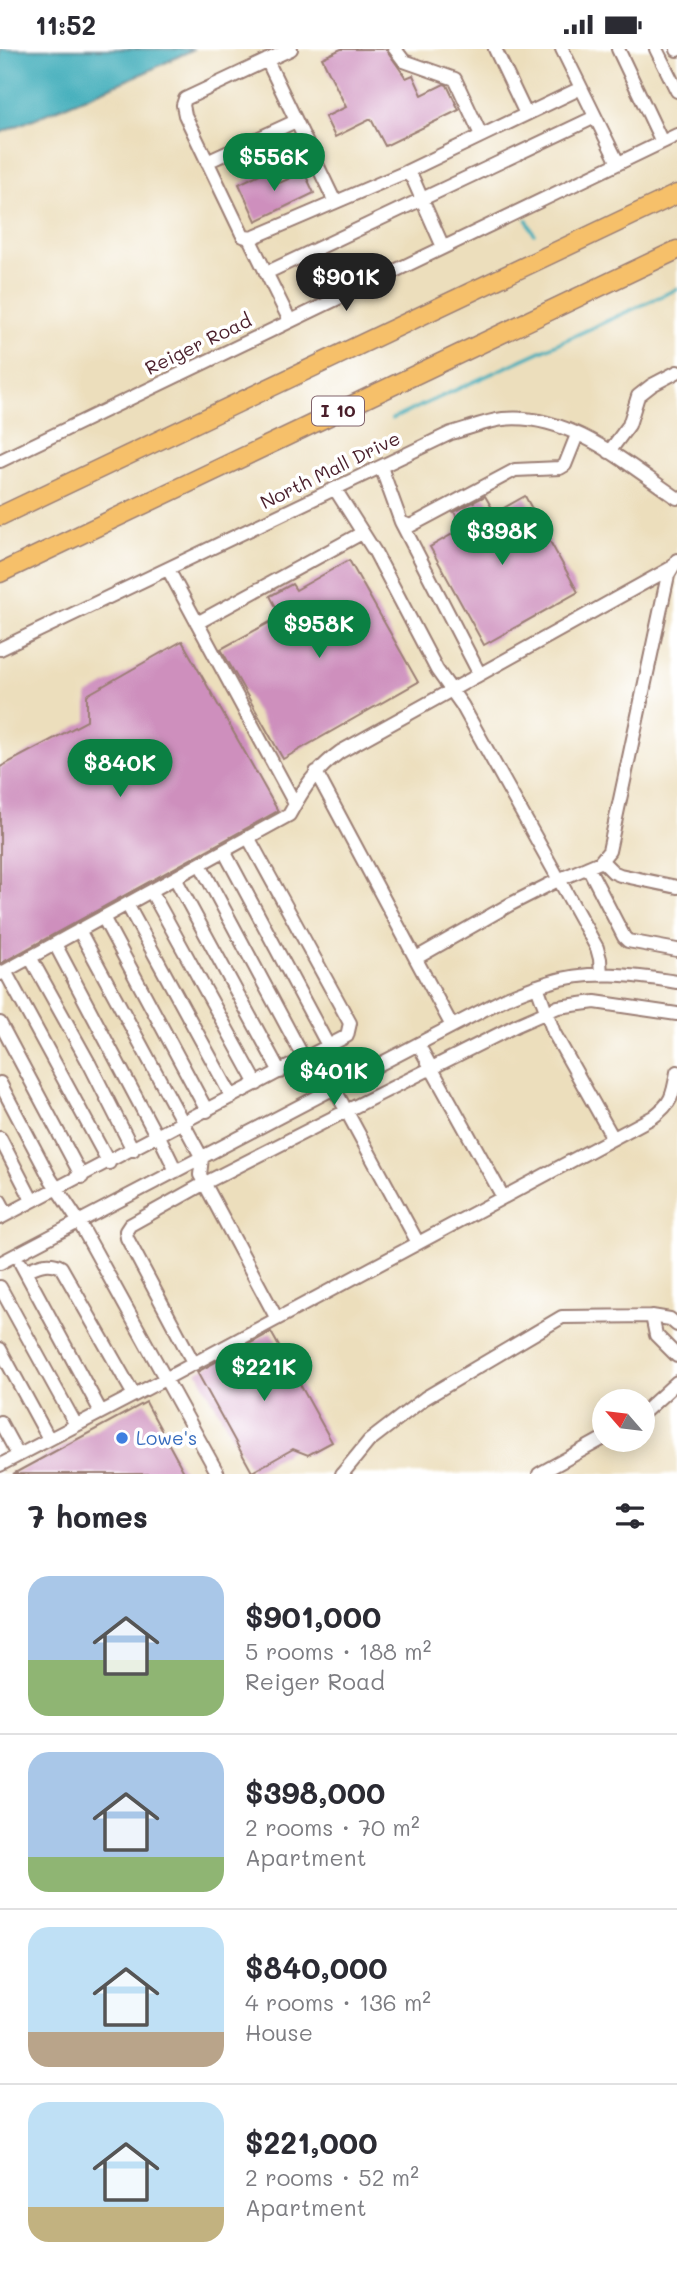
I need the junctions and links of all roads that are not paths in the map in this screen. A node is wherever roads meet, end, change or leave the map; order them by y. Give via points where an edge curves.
1 (291, 49) edge
2 (396, 49) edge
3 (495, 49) edge
4 (562, 49) edge
5 (618, 49) edge
6 (656, 49) edge
7 (267, 60) junction
8 (581, 88) junction
9 (677, 91) edge
10 (526, 114) junction
11 (595, 117) junction
12 (296, 121) junction
13 (481, 135) junction
14 (677, 135) edge
15 (662, 142) junction
16 (207, 162) junction
17 (618, 163) junction
18 (406, 172) junction
19 (677, 194) edge
20 (422, 199) junction
21 (335, 202) junction
22 (249, 238) junction
23 (443, 247) junction
24 (677, 250) edge
25 (266, 273) junction
26 (290, 321) junction
27 (677, 372) edge
28 (578, 435) junction
29 (609, 452) junction
30 (0, 461) edge
31 (381, 467) junction
32 (335, 489) junction
33 (677, 498) edge
34 (0, 516) edge
35 (401, 522) junction
36 (362, 533) junction
37 (674, 564) edge
38 (168, 569) junction
39 (0, 573) edge
40 (197, 623) junction
41 (0, 649) edge
42 (479, 673) junction
43 (450, 689) junction
44 (316, 772) junction
45 (295, 804) junction
46 (248, 837) junction
47 (224, 851) junction
48 (602, 861) junction
49 (200, 864) junction
50 (588, 867) junction
51 (174, 878) junction
52 (558, 880) junction
53 (677, 887) edge
54 (151, 891) junction
55 (127, 904) junction
56 (103, 917) junction
57 (79, 930) junction
58 (55, 944) junction
59 (677, 950) edge
60 (30, 957) junction
61 (418, 963) junction
62 (2, 972) edge
63 (601, 975) junction
64 (677, 982) edge
65 (537, 986) junction
66 (546, 1012) junction
67 (677, 1014) edge
68 (0, 1023) edge
69 (452, 1026) junction
70 (418, 1044) junction
71 (329, 1046) junction
72 (304, 1059) junction
73 (431, 1069) junction
74 (280, 1072) junction
75 (677, 1072) edge
76 (347, 1081) junction
77 (0, 1083) edge
78 (257, 1084) junction
79 (328, 1091) junction
80 (232, 1097) junction
81 (207, 1111) junction
82 (346, 1111) junction
83 (182, 1124) junction
84 (158, 1137) junction
85 (0, 1138) edge
86 (613, 1138) junction
87 (133, 1150) junction
88 (202, 1158) junction
89 (108, 1163) junction
90 (176, 1171) junction
91 (82, 1177) junction
92 (205, 1183) junction
93 (57, 1187) junction
94 (503, 1197) junction
95 (0, 1201) edge
96 (32, 1201) junction
97 (4, 1216) edge
98 (79, 1222) junction
99 (418, 1243) junction
100 (16, 1255) junction
101 (0, 1263) edge
102 (24, 1271) junction
103 (0, 1287) edge
104 (652, 1316) junction
105 (277, 1319) junction
106 (677, 1325) edge
107 (0, 1349) edge
108 (677, 1356) edge
109 (194, 1364) junction
110 (165, 1379) junction
111 (677, 1383) edge
112 (134, 1395) junction
113 (655, 1402) edge
114 (101, 1412) junction
115 (0, 1422) edge
116 (76, 1425) junction
117 (49, 1439) junction
118 (592, 1445) edge
119 (18, 1455) junction
120 (0, 1465) edge
121 (218, 1474) edge
122 (342, 1474) edge
123 (539, 1474) edge

1 - 7 street
2 - 13 street via 404,61 455,79
3 - 10 street
4 - 8 street
5 - 15 street
6 - 9 street
7 - 12 street
7 - 16 street via 186,99 185,115
8 - 10 street
8 - 11 street
10 - 13 street
11 - 17 street
11 - 20 street
12 - 16 street
12 - 21 street
13 - 18 street
14 - 15 street, Reiger Road
15 - 17 street, Reiger Road
16 - 22 street via 239,229
17 - 23 street, Reiger Road
18 - 20 street
18 - 21 street
19 - 34 highway, I 10
20 - 23 street
20 - 25 street
21 - 22 street
22 - 25 street
23 - 26 street, Reiger Road
24 - 39 highway, I 10
25 - 26 street
26 - 30 street, Reiger Road
27 - 29 street via 638,396 629,425
28 - 29 street, North Mall Drive
28 - 31 street, North Mall Drive via 549,422 503,419 451,433
28 - 35 street via 560,468 515,470 410,526
29 - 33 street, North Mall Drive
31 - 32 street, North Mall Drive
31 - 35 street
32 - 36 street
32 - 38 street, North Mall Drive
35 - 42 street
36 - 40 street
36 - 43 street
37 - 42 street
37 - 48 street via 613,839
38 - 40 street
38 - 41 street, North Mall Drive
40 - 45 street
42 - 43 street
43 - 44 street via 340,752
43 - 52 street
44 - 45 street
44 - 61 street
45 - 46 street via 289,815
46 - 47 street
46 - 71 street via 350,1023 347,1036
47 - 49 street
47 - 71 street
48 - 50 street
48 - 53 street via 620,875
49 - 51 street
49 - 72 street
50 - 52 street
50 - 59 street via 628,941
51 - 54 street
51 - 74 street
52 - 61 street via 423,953
52 - 63 street via 597,948
54 - 55 street
54 - 78 street
55 - 56 street
55 - 80 street
56 - 57 street
56 - 81 street
57 - 58 street
57 - 83 street
58 - 60 street
58 - 84 street
60 - 62 street
60 - 87 street
61 - 69 street
62 - 89 street
63 - 64 street
63 - 65 street
65 - 66 street
65 - 69 street
66 - 67 street via 595,1002
66 - 73 street
66 - 86 street
68 - 91 street
69 - 70 street
70 - 73 street
70 - 76 street
71 - 72 street
71 - 76 street
72 - 74 street
72 - 79 street
73 - 82 street
73 - 94 street
74 - 78 street
75 - 86 street via 667,1107
76 - 79 street
77 - 93 street
78 - 80 street
79 - 82 street
79 - 88 street
80 - 81 street
81 - 83 street
82 - 92 street
82 - 99 street
83 - 84 street
83 - 88 street
84 - 87 street
84 - 90 street
85 - 96 street
86 - 94 street
87 - 89 street
88 - 90 street
88 - 92 street via 200,1175
89 - 91 street
90 - 98 street
91 - 93 street
92 - 105 street
92 - 109 street via 126,1231
93 - 96 street
93 - 98 street
94 - 99 street
95 - 97 street
96 - 97 street
98 - 100 street
98 - 110 street
99 - 105 street
100 - 101 street
100 - 102 street
102 - 112 street via 43,1263 61,1267
102 - 114 street
103 - 116 street
104 - 106 street
104 - 108 street via 656,1335
104 - 122 street via 562,1317 425,1398 369,1441
105 - 109 street
107 - 117 street
109 - 110 street
110 - 112 street
110 - 121 street
111 - 113 street
112 - 114 street
114 - 116 street
115 - 119 street
116 - 117 street
117 - 119 street
118 - 123 street
119 - 120 street

